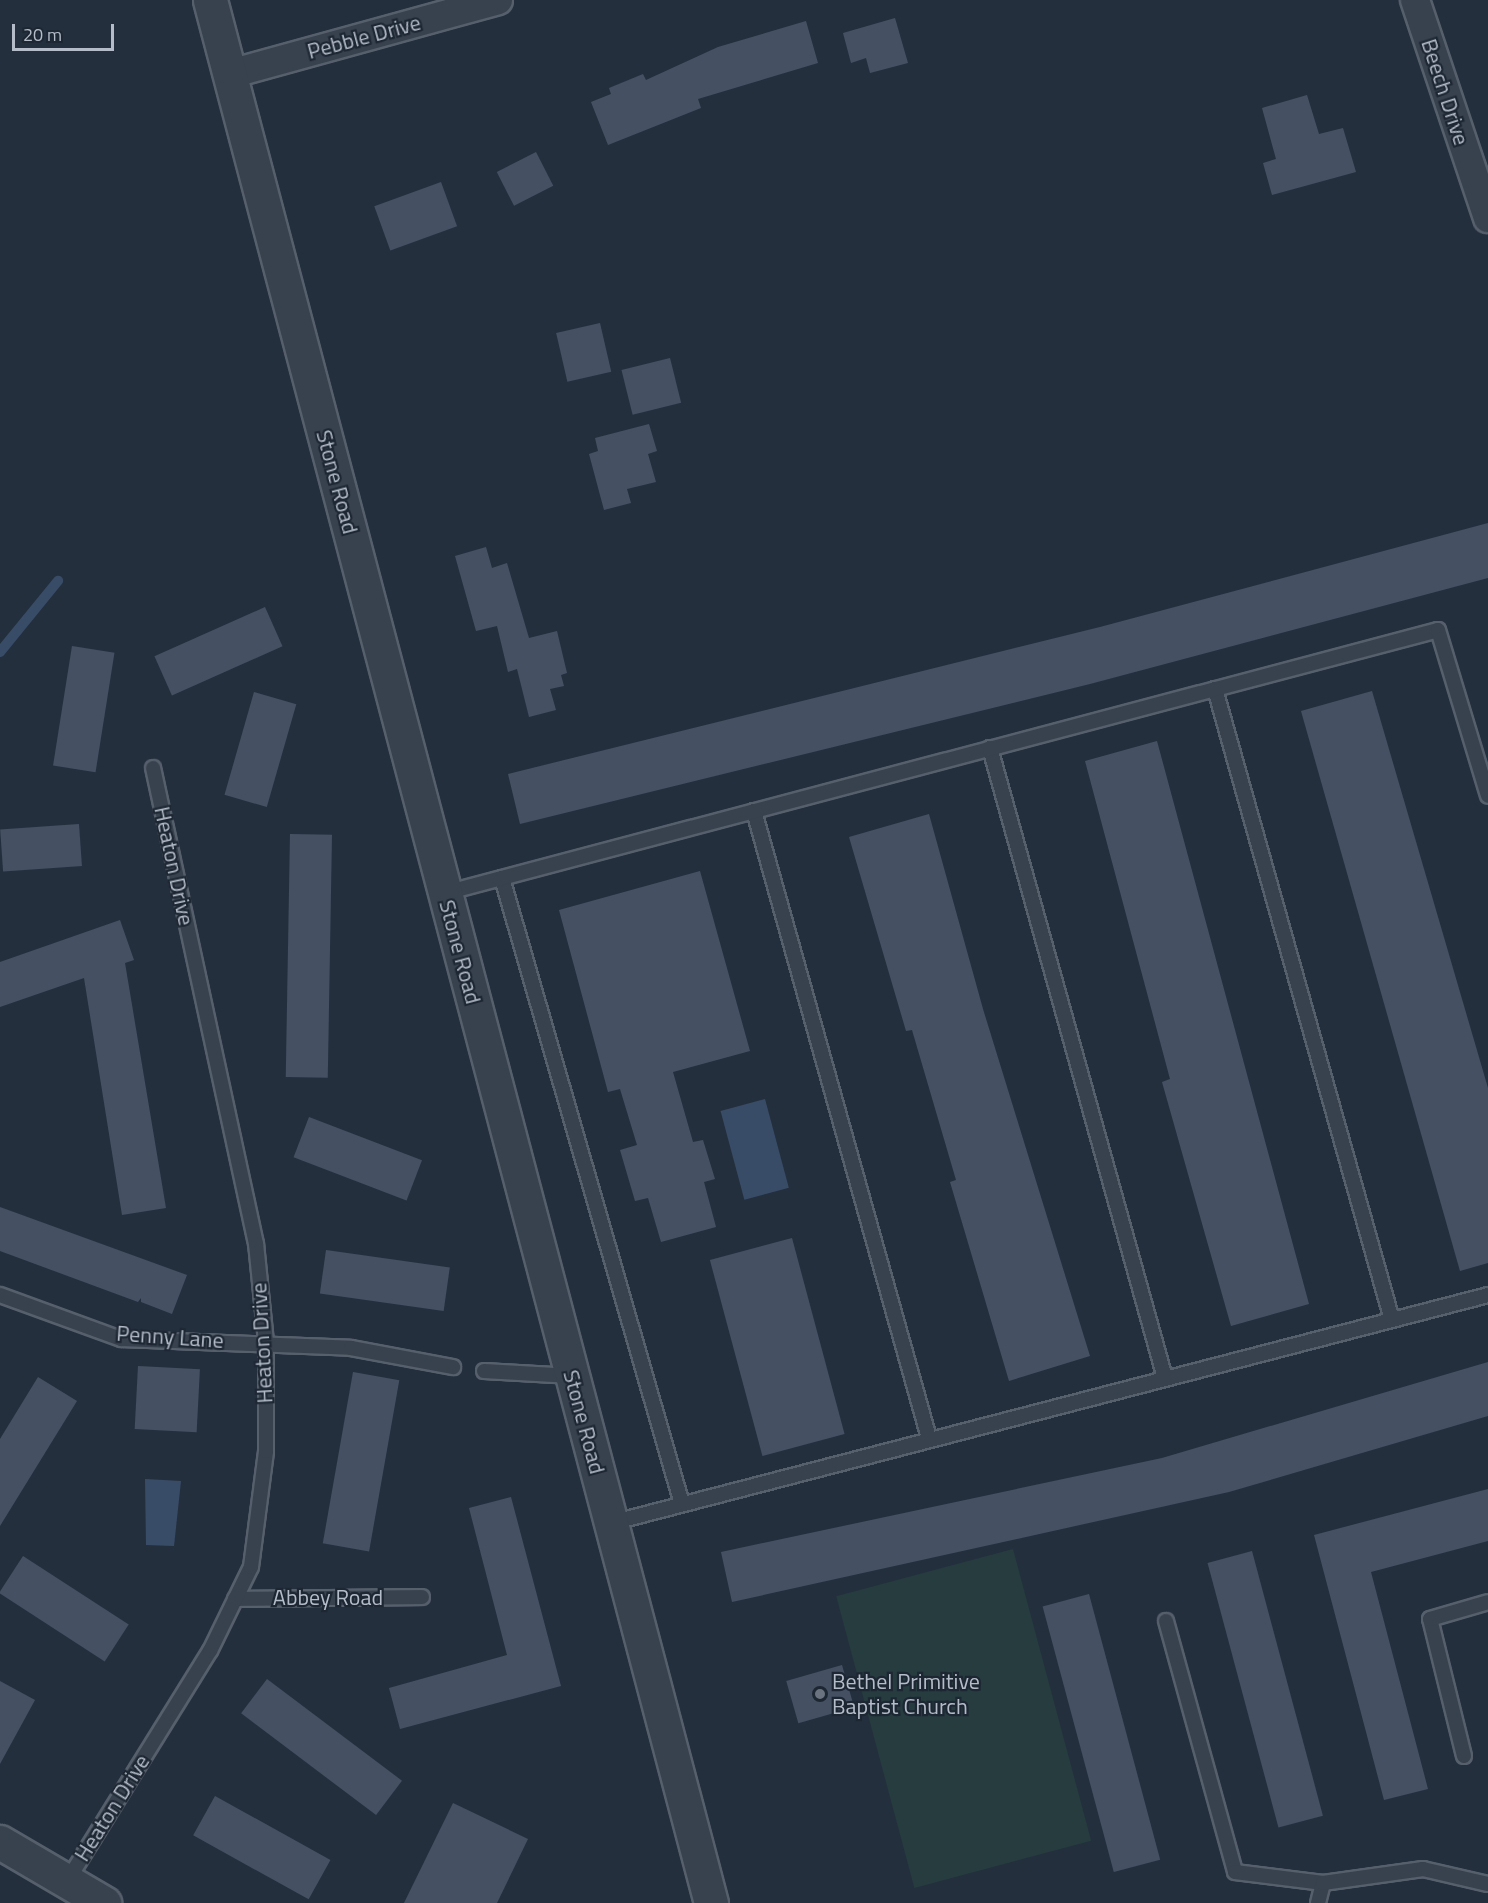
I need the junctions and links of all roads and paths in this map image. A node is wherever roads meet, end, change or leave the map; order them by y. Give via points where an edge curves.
1 (210, 0) edge
2 (498, 0) edge
3 (1415, 0) edge
4 (230, 74) junction
5 (1488, 218) edge
6 (1215, 689) junction
7 (990, 748) junction
8 (153, 768) dead end
9 (1488, 796) edge
10 (754, 811) junction
11 (502, 878) junction
12 (445, 893) junction
13 (1488, 1294) edge
14 (0, 1295) edge
15 (1392, 1320) junction
16 (266, 1342) junction
17 (453, 1367) dead end
18 (484, 1371) dead end
19 (572, 1376) junction
20 (1165, 1378) junction
21 (929, 1438) junction
22 (682, 1504) junction
23 (611, 1523) junction
24 (422, 1597) dead end
25 (235, 1599) junction
26 (1488, 1602) edge
27 (1166, 1621) dead end
28 (1464, 1756) dead end
29 (0, 1842) edge
30 (69, 1878) junction
31 (1323, 1883) junction
32 (1488, 1884) edge
33 (104, 1903) edge
34 (711, 1903) edge
35 (1318, 1903) edge

1 - 4 street, Stone Road
2 - 4 street, Pebble Drive
3 - 5 street, Beech Drive
4 - 12 street, Stone Road
6 - 7 lane
6 - 9 lane via 1438,630
6 - 15 lane
7 - 10 lane
7 - 20 lane
8 - 16 lane, Heaton Drive via 256,1244
10 - 11 lane
10 - 21 lane
11 - 12 lane
11 - 22 lane
12 - 19 street, Stone Road
13 - 15 lane
14 - 16 lane, Penny Lane via 120,1339
15 - 20 lane
16 - 17 lane, Penny Lane via 351,1348
16 - 25 lane, Heaton Drive via 266,1451 250,1567
18 - 19 lane
19 - 23 street, Stone Road
20 - 21 lane
21 - 22 lane
22 - 23 lane
23 - 34 street, Stone Road
24 - 25 lane, Abbey Road
25 - 30 lane, Heaton Drive via 210,1651
26 - 28 lane via 1430,1618
27 - 31 lane via 1235,1872
29 - 30 street
30 - 33 street
31 - 32 lane via 1423,1869
31 - 35 lane

